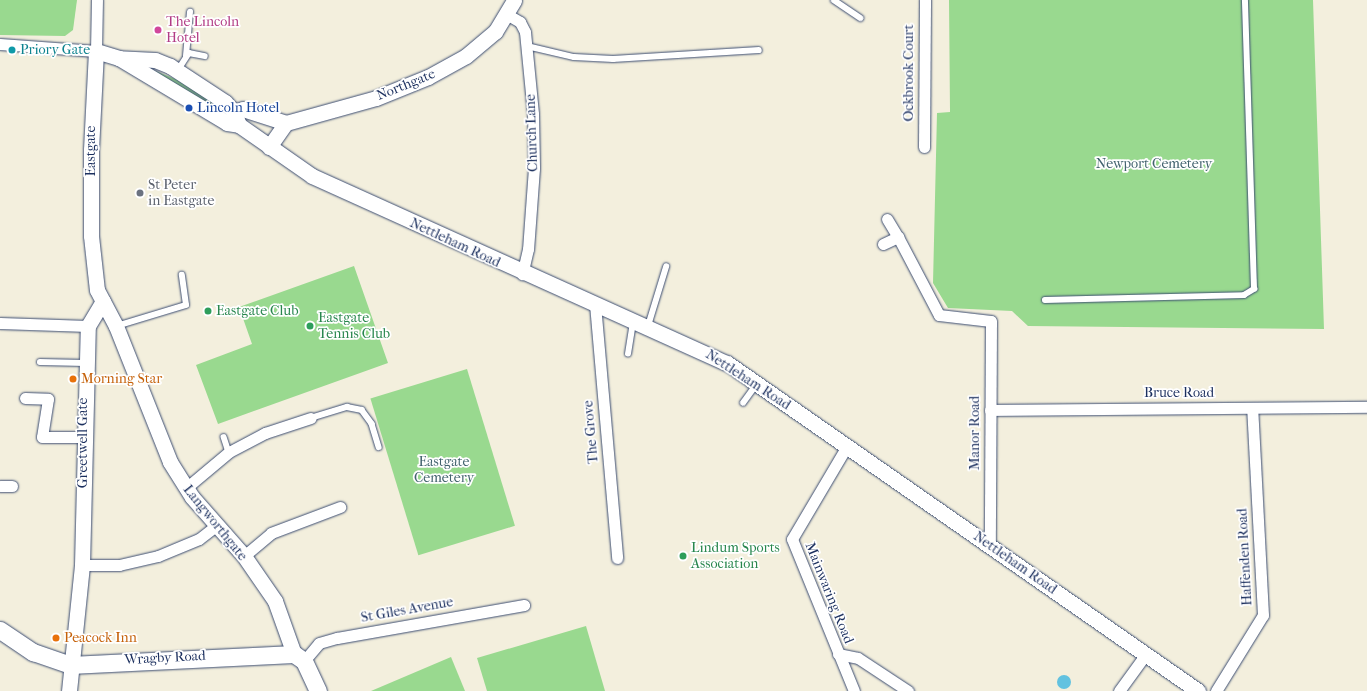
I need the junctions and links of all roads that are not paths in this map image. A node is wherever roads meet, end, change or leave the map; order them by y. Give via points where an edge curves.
1 (97, 0) edge
2 (514, 0) edge
3 (834, 0) edge
4 (925, 0) edge
5 (1245, 0) edge
6 (190, 12) dead end
7 (508, 15) junction
8 (861, 18) dead end
9 (0, 44) edge
10 (527, 46) junction
11 (759, 50) dead end
12 (96, 51) junction
13 (186, 56) junction
14 (205, 56) dead end
15 (119, 58) junction
16 (178, 70) junction
17 (237, 118) junction
18 (286, 123) junction
19 (269, 147) junction
20 (924, 147) dead end
21 (887, 218) dead end
22 (898, 238) junction
23 (883, 244) dead end
24 (666, 267) dead end
25 (522, 274) junction
26 (182, 275) dead end
27 (103, 300) junction
28 (1045, 300) dead end
29 (595, 304) junction
30 (634, 320) junction
31 (0, 323) edge
32 (88, 326) junction
33 (116, 326) junction
34 (648, 326) junction
35 (628, 354) dead end
36 (40, 362) dead end
37 (85, 363) junction
38 (757, 384) junction
39 (25, 398) dead end
40 (744, 403) dead end
41 (1367, 407) edge
42 (1252, 408) junction
43 (990, 410) junction
44 (311, 418) joint
45 (83, 437) junction
46 (224, 437) dead end
47 (847, 446) junction
48 (379, 447) dead end
49 (229, 452) junction
50 (0, 486) edge
51 (12, 486) dead end
52 (186, 488) junction
53 (340, 507) dead end
54 (217, 525) junction
55 (990, 546) junction
56 (244, 556) junction
57 (617, 558) dead end
58 (82, 565) junction
59 (524, 605) dead end
60 (0, 630) edge
61 (838, 654) junction
62 (1146, 654) junction
63 (299, 657) junction
64 (70, 665) junction
65 (69, 691) edge
66 (318, 691) edge
67 (854, 691) edge
68 (908, 691) edge
69 (1119, 691) edge
70 (1198, 691) edge
71 (1216, 691) edge

1 - 12 street, Eastgate
2 - 7 street
3 - 8 lane
4 - 20 street, Ockbrook Court
5 - 28 lane via 1254,289 1244,294
6 - 13 lane
7 - 10 street, Church Lane via 523,27
7 - 18 street, Northgate via 482,44 428,78 376,98
9 - 12 street
10 - 11 lane via 574,57 613,59
10 - 25 street, Church Lane via 534,168 528,249
12 - 15 street
12 - 27 street, Eastgate via 91,236 94,277
13 - 14 lane via 189,53
13 - 16 lane
15 - 16 street via 155,60
15 - 17 street via 227,123
16 - 17 street
17 - 18 street via 243,109
17 - 19 street, Nettleham Road
18 - 19 street
19 - 25 street, Nettleham Road via 312,176
21 - 22 street
22 - 23 street
22 - 43 street, Manor Road via 940,315 991,321
24 - 34 lane
25 - 29 street, Nettleham Road
26 - 33 lane via 186,305
27 - 32 street, Greetwell Gate
27 - 33 street, Langworthgate
29 - 30 street, Nettleham Road
29 - 57 street, The Grove
30 - 34 street, Nettleham Road
30 - 35 lane
31 - 32 street
32 - 37 street, Greetwell Gate
33 - 52 street, Langworthgate via 170,462
34 - 38 street, Nettleham Road via 709,353
36 - 37 lane
37 - 45 street, Greetwell Gate
38 - 40 lane
38 - 47 street, Nettleham Road
39 - 45 street via 48,399 42,437
41 - 42 street, Bruce Road
42 - 43 street, Bruce Road
42 - 71 street, Haffenden Road via 1263,616
43 - 55 street, Manor Road
44 - 48 lane via 347,407 362,410 372,424
44 - 49 street via 265,433
45 - 58 street, Greetwell Gate
46 - 49 lane
47 - 55 street, Nettleham Road
47 - 61 street, Mainwaring Road via 792,539
49 - 52 street
50 - 51 street
52 - 54 street, Langworthgate
53 - 56 street via 271,533
54 - 56 street, Langworthgate
54 - 58 street via 198,540 158,556 112,566
55 - 62 street, Nettleham Road
56 - 63 street, Langworthgate via 282,614
58 - 64 street, Greetwell Gate
59 - 63 street, St Giles Avenue via 337,638 319,644
60 - 64 main road, Wragby Road via 33,652
61 - 67 street, Mainwaring Road
61 - 68 street via 858,658
62 - 69 street
62 - 70 street, Nettleham Road
63 - 64 main road, Wragby Road
63 - 66 main road
64 - 65 street, Greetwell Gate

